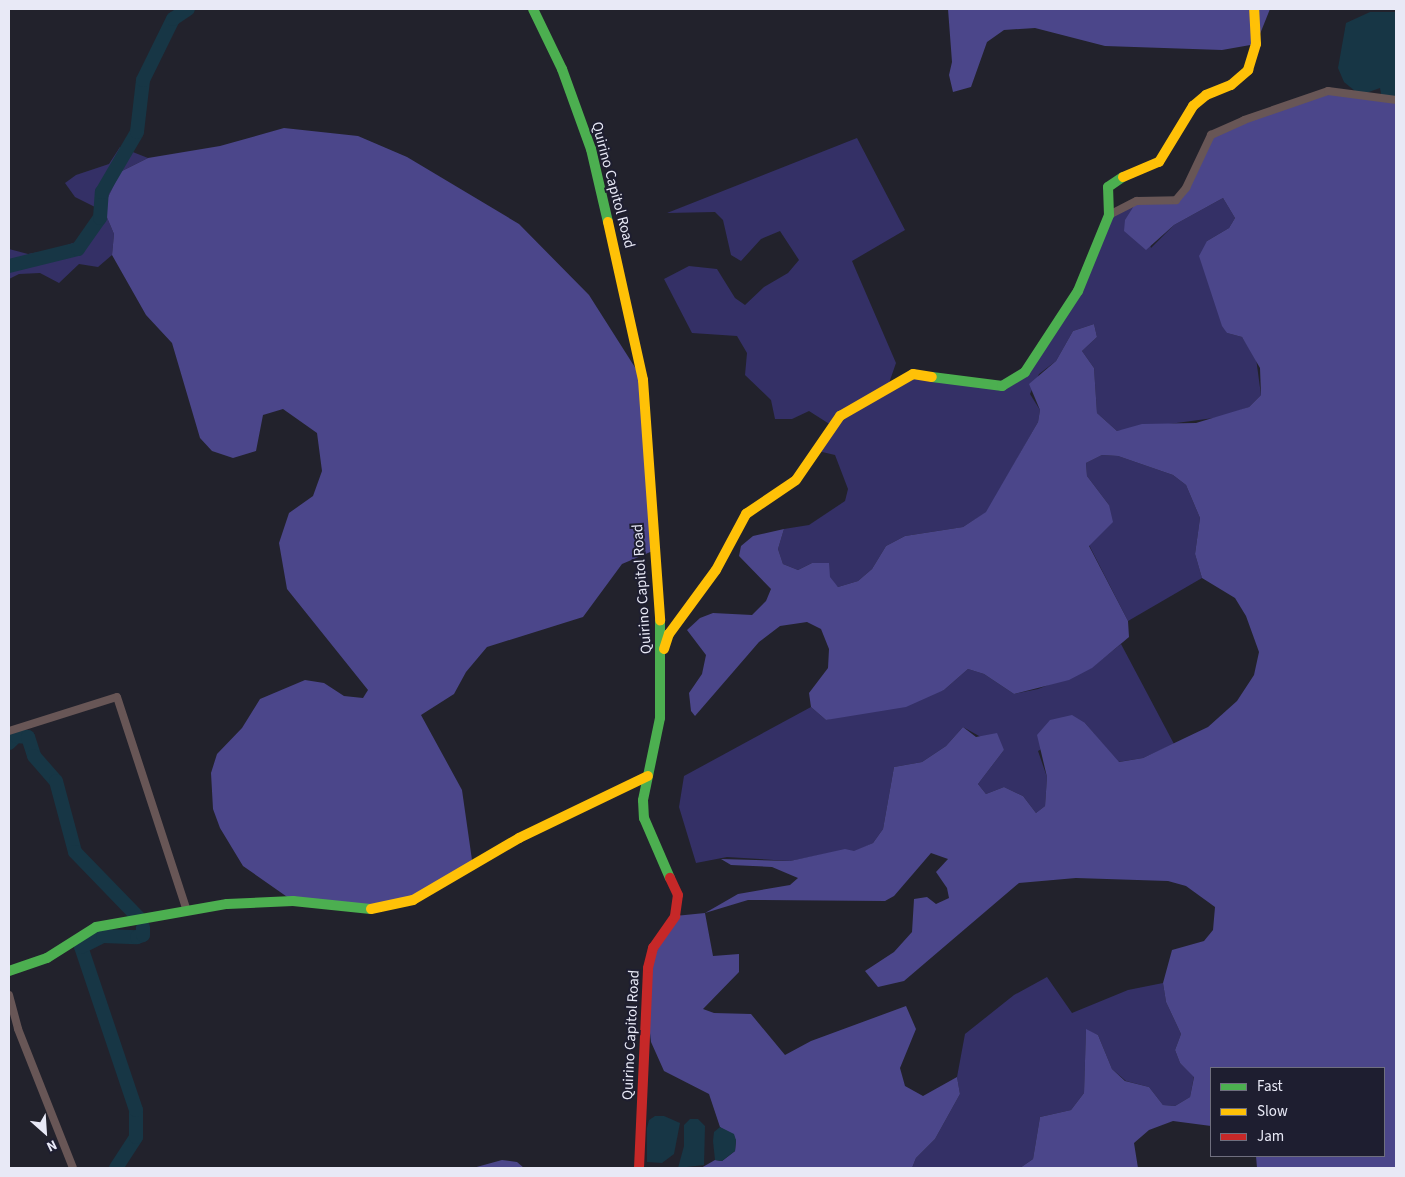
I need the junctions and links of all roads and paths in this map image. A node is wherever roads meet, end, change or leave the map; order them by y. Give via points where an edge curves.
1 (533, 9) edge
2 (1254, 9) edge
3 (1396, 100) edge
4 (1109, 215) junction
5 (662, 655) junction
6 (9, 731) edge
7 (648, 776) junction
8 (187, 911) junction
9 (9, 971) edge
10 (9, 995) edge
11 (73, 1168) edge
12 (639, 1168) edge

1 - 5 street, Quirino Capitol Road via 562,69 591,149 643,380
2 - 4 street via 1256,44 1248,70 1231,85 1193,106 1159,162 1115,179 1108,187
3 - 4 street via 1328,91 1244,120 1211,135 1186,188 1176,200 1137,201
4 - 5 street via 1078,291 1025,372 1002,386 913,374 840,416 796,480 746,514 716,570 670,634
5 - 7 street, Quirino Capitol Road via 660,718
6 - 8 street via 117,697
7 - 8 street via 519,838 414,900 355,909 257,900
7 - 12 street, Quirino Capitol Road via 644,818 670,869 678,895 675,916 653,948 648,968
8 - 9 street via 96,927 47,958
10 - 11 street via 18,1029

